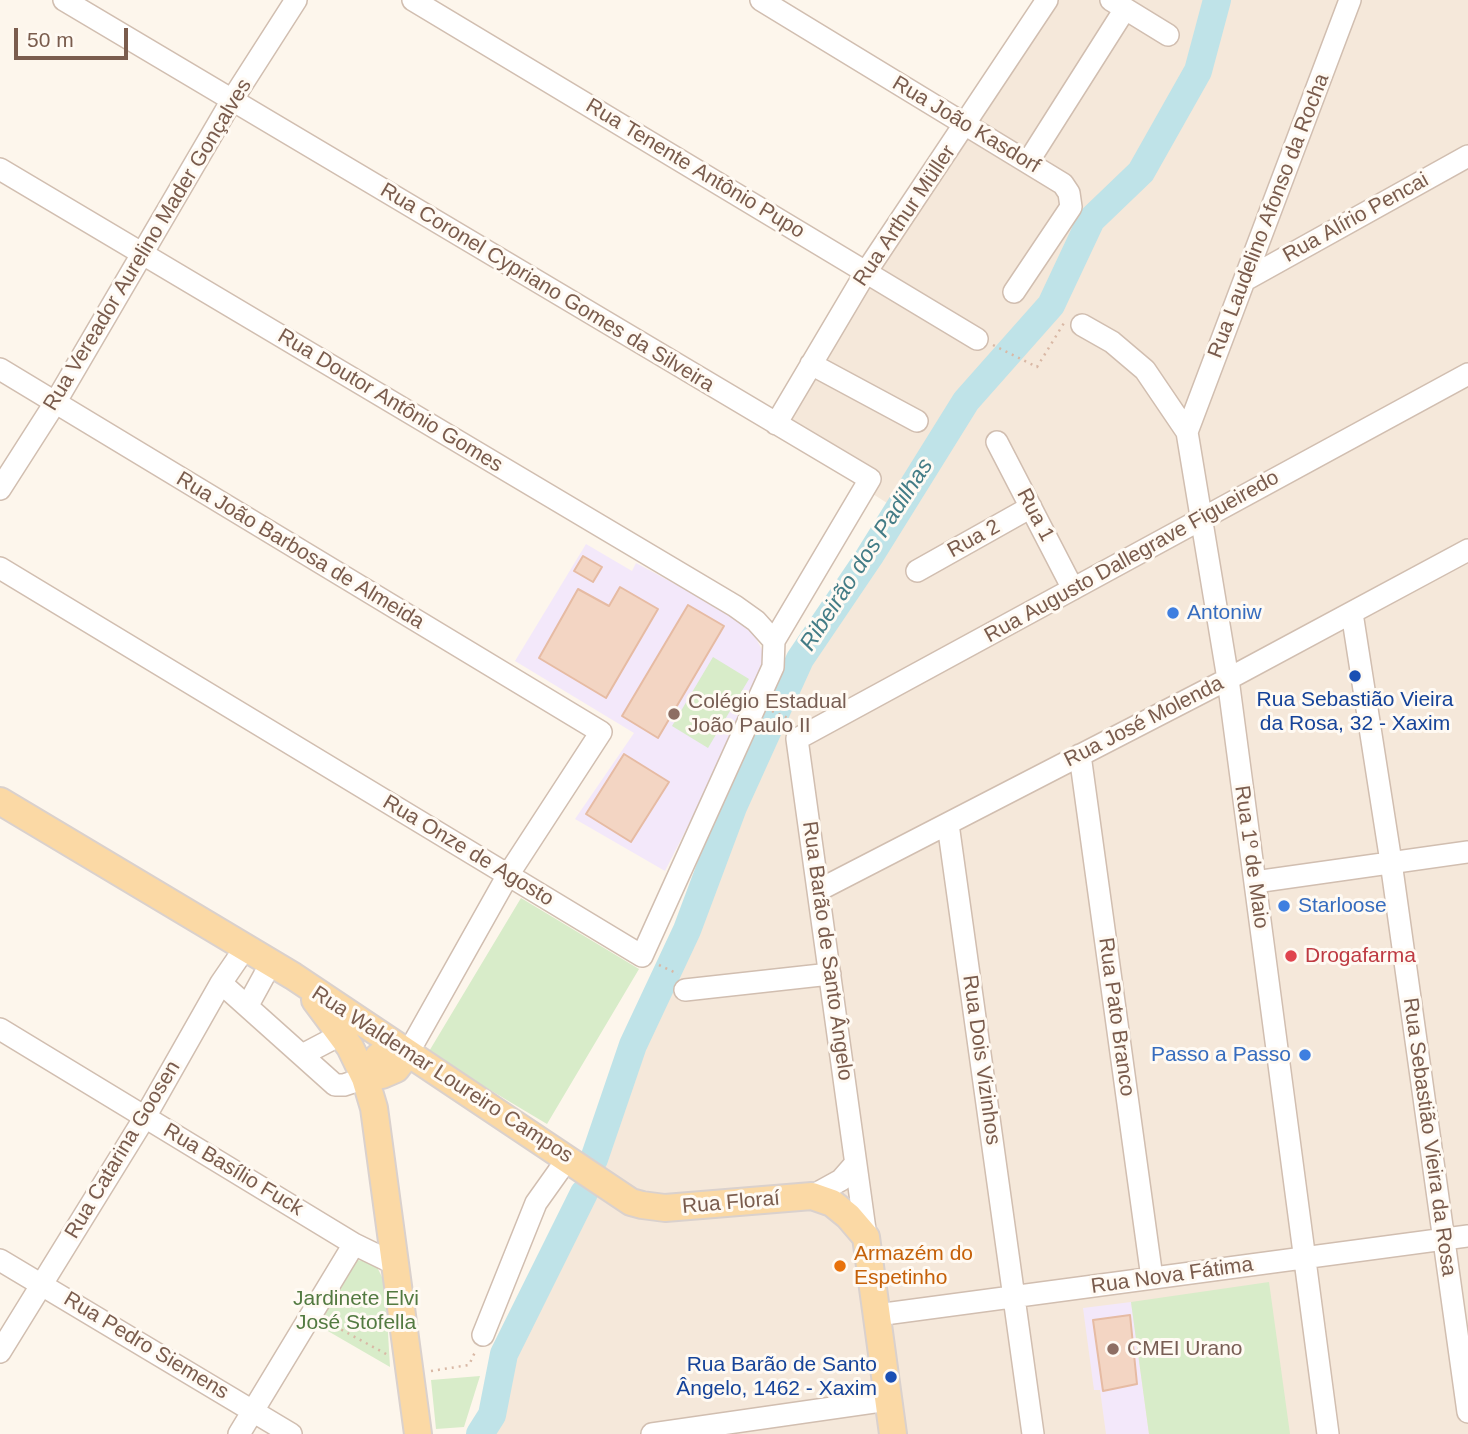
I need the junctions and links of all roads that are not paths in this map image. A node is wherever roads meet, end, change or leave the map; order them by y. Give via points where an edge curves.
1 (64, 0) edge
2 (296, 0) edge
3 (413, 0) edge
4 (761, 0) edge
5 (1047, 0) edge
6 (1351, 0) edge
7 (1118, 4) edge
8 (1168, 35) dead end
9 (232, 100) junction
10 (966, 125) junction
11 (1468, 156) edge
12 (1028, 163) junction
13 (0, 169) edge
14 (143, 254) junction
15 (866, 272) junction
16 (1245, 280) junction
17 (1014, 292) dead end
18 (1082, 325) road end
19 (983, 341) road end
20 (811, 364) junction
21 (0, 369) edge
22 (1468, 374) edge
23 (55, 403) junction
24 (918, 421) dead end
25 (776, 424) junction
26 (1187, 432) junction
27 (997, 442) dead end
28 (0, 489) edge
29 (1031, 507) junction
30 (1203, 518) junction
31 (1468, 550) edge
32 (0, 568) edge
33 (917, 571) dead end
34 (1073, 589) junction
35 (1352, 613) junction
36 (774, 641) junction
37 (1228, 679) junction
38 (797, 739) joint
39 (1080, 755) junction
40 (0, 801) edge
41 (948, 824) junction
42 (1468, 852) edge
43 (1391, 862) junction
44 (508, 874) junction
45 (1255, 882) junction
46 (819, 890) junction
47 (245, 948) junction
48 (282, 970) junction
49 (830, 974) junction
50 (682, 982) road end
51 (221, 983) junction
52 (248, 1005) junction
53 (0, 1029) edge
54 (342, 1034) junction
55 (408, 1053) junction
56 (302, 1055) junction
57 (365, 1078) junction
58 (145, 1117) junction
59 (568, 1158) junction
60 (855, 1164) junction
61 (590, 1173) joint
62 (812, 1196) junction
63 (1468, 1236) edge
64 (866, 1237) junction
65 (1442, 1240) junction
66 (354, 1244) junction
67 (1305, 1258) junction
68 (0, 1259) edge
69 (396, 1264) junction
70 (1152, 1278) junction
71 (42, 1284) junction
72 (1014, 1297) junction
73 (877, 1315) junction
74 (482, 1335) road end
75 (0, 1352) edge
76 (888, 1400) junction
77 (253, 1410) junction
78 (1468, 1412) edge
79 (239, 1434) edge
80 (291, 1434) edge
81 (418, 1434) edge
82 (652, 1434) edge
83 (893, 1434) edge
84 (1033, 1434) edge
85 (1328, 1434) edge

1 - 9 street, Rua Coronel Cypriano Gomes da Silveira
2 - 9 street, Rua Vereador Aurelino Mader Gonçalves
3 - 15 street, Rua Tenente Antônio Pupo
4 - 10 street, Rua João Kasdorf
5 - 10 street, Rua Arthur Müller
6 - 16 street, Rua Laudelino Afonso da Rocha
7 - 8 street
7 - 12 street
9 - 14 street, Rua Vereador Aurelino Mader Gonçalves
9 - 25 street, Rua Coronel Cypriano Gomes da Silveira
10 - 12 street, Rua João Kasdorf
10 - 15 street, Rua Arthur Müller
11 - 16 street, Rua Alírio Pencai
12 - 17 street, Rua João Kasdorf via 1063,184 1071,207
13 - 14 street, Rua Doutor Antônio Gomes
14 - 23 street, Rua Vereador Aurelino Mader Gonçalves
14 - 36 street, Rua Doutor Antônio Gomes via 735,606
15 - 19 street, Rua Tenente Antônio Pupo
15 - 20 street, Rua Arthur Müller
16 - 26 street, Rua Laudelino Afonso da Rocha
18 - 26 street, Rua 1º de Maio via 1112,342 1145,370
20 - 24 street
20 - 25 street, Rua Arthur Müller
21 - 23 street, Rua João Barbosa de Almeida
22 - 30 street, Rua Augusto Dallegrave Figueiredo
23 - 28 street, Rua Vereador Aurelino Mader Gonçalves
23 - 44 street, Rua João Barbosa de Almeida via 601,732
25 - 36 street, Rua Coronel Cypriano Gomes da Silveira via 870,479
26 - 30 street, Rua 1º de Maio
27 - 29 street, Rua 1
29 - 33 street, Rua 2
29 - 34 street, Rua 1
30 - 34 street, Rua Augusto Dallegrave Figueiredo
30 - 37 street, Rua 1º de Maio
31 - 35 street, Rua José Molenda
32 - 44 street, Rua Onze de Agosto
34 - 38 street, Rua Augusto Dallegrave Figueiredo
35 - 37 street, Rua José Molenda
35 - 43 street, Rua Sebastião Vieira da Rosa
36 - 44 street, Rua Onze de Agosto via 773,667 642,956
37 - 39 street, Rua José Molenda
37 - 45 street, Rua 1º de Maio
38 - 46 street, Rua Barão de Santo Ângelo
39 - 41 street, Rua José Molenda
39 - 70 street, Rua Pato Branco
40 - 47 main road, Rua Waldemar Loureiro Campos
41 - 46 street, Rua José Molenda
41 - 72 street, Rua Dois Vizinhos
42 - 43 street
43 - 45 street
43 - 65 street, Rua Sebastião Vieira da Rosa
44 - 55 street
45 - 67 street, Rua 1º de Maio
46 - 49 street, Rua Barão de Santo Ângelo
47 - 48 main road, Rua Waldemar Loureiro Campos
47 - 51 street, Rua Catarina Goosen
48 - 52 street
48 - 54 main road, Rua Waldemar Loureiro Campos
48 - 55 main road, Rua Waldemar Loureiro Campos
49 - 50 street
49 - 60 street, Rua Barão de Santo Ângelo
51 - 52 street
51 - 58 street, Rua Catarina Goosen
52 - 56 street
53 - 58 street, Rua Basílio Fuck
54 - 56 street
54 - 57 main road, Rua Waldemar Loureiro Campos
55 - 57 main road via 396,1069
55 - 59 main road, Rua Waldemar Loureiro Campos
56 - 57 street via 335,1085
57 - 69 main road, Rua Waldemar Loureiro Campos via 377,1127
58 - 66 street, Rua Basílio Fuck
58 - 71 street, Rua Catarina Goosen
59 - 61 main road, Rua Waldemar Loureiro Campos
59 - 74 street via 536,1203
60 - 62 street via 841,1180
60 - 64 street, Rua Barão de Santo Ângelo
61 - 62 main road, Rua Floraí via 620,1196 654,1208
62 - 64 main road via 832,1203
63 - 65 street, Rua Nova Fátima
64 - 73 main road, Rua Barão de Santo Ângelo
65 - 67 street, Rua Nova Fátima
65 - 78 street, Rua Sebastião Vieira da Rosa
66 - 69 street, Rua Basílio Fuck
66 - 77 street
67 - 70 street, Rua Nova Fátima
67 - 85 street, Rua 1º de Maio
68 - 71 street, Rua Pedro Siemens
69 - 81 main road, Rua Waldemar Loureiro Campos
70 - 72 street, Rua Nova Fátima
71 - 75 street, Rua Catarina Goosen
71 - 77 street, Rua Pedro Siemens
72 - 73 street, Rua Nova Fátima
72 - 84 street, Rua Dois Vizinhos
73 - 76 main road, Rua Barão de Santo Ângelo
76 - 82 street
76 - 83 main road, Rua Barão de Santo Ângelo
77 - 79 street
77 - 80 street, Rua Pedro Siemens

